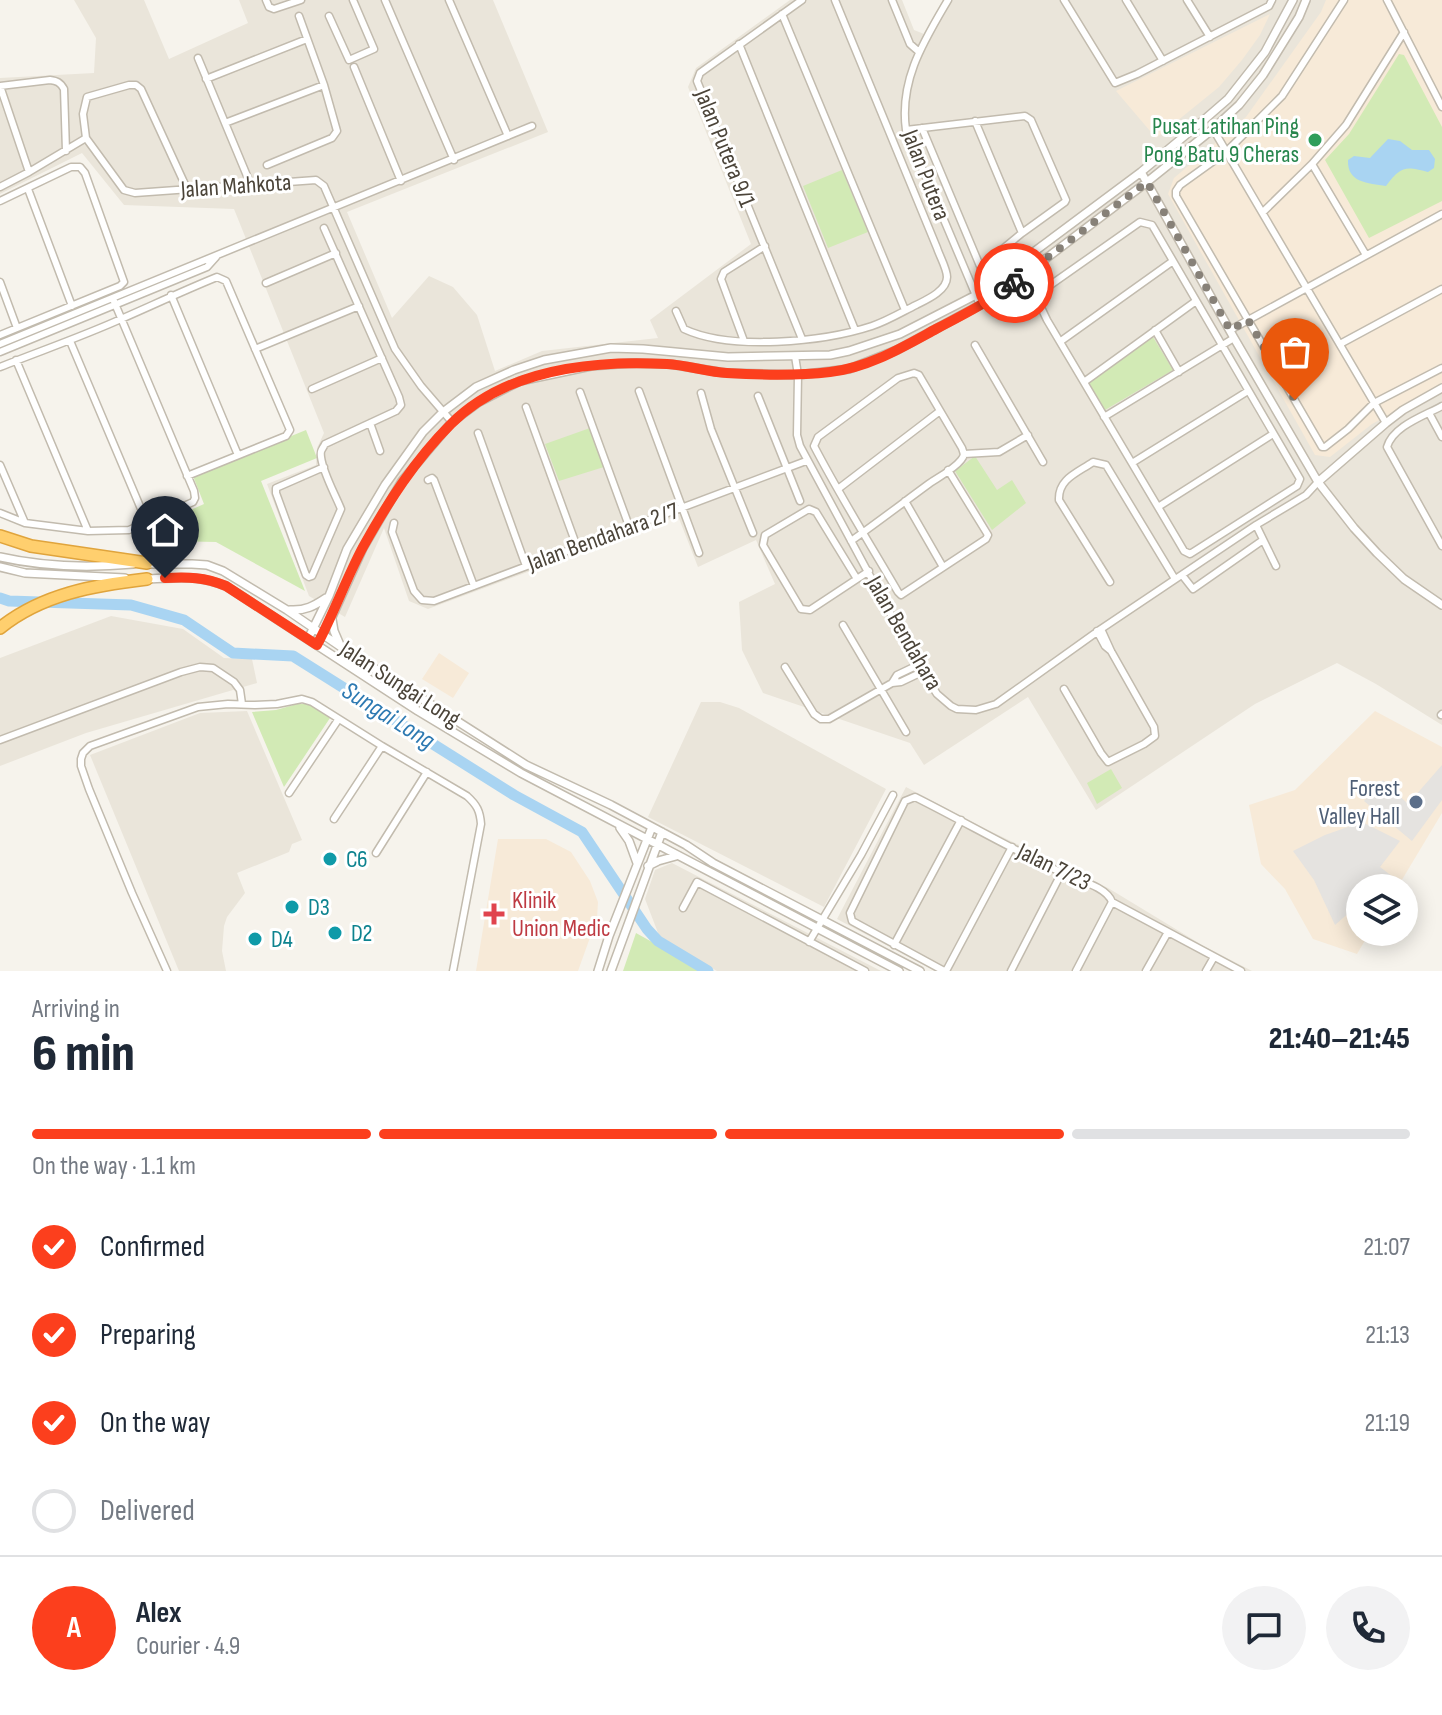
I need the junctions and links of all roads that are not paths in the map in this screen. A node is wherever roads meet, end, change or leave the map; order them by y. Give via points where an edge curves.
1 (266, 0) edge
2 (301, 0) edge
3 (353, 0) edge
4 (385, 0) edge
5 (449, 0) edge
6 (802, 0) edge
7 (835, 0) edge
8 (892, 0) edge
9 (948, 0) edge
10 (1064, 0) edge
11 (1126, 0) edge
12 (1187, 0) edge
13 (1293, 0) edge
14 (1306, 0) edge
15 (1344, 0) edge
16 (1387, 0) edge
17 (1270, 3) edge
18 (782, 14) junction
19 (299, 16) dead end
20 (329, 16) dead end
21 (1404, 32) junction
22 (1210, 37) junction
23 (307, 39) junction
24 (739, 44) junction
25 (918, 51) junction
26 (198, 58) dead end
27 (1163, 61) junction
28 (354, 67) dead end
29 (206, 79) junction
30 (324, 85) junction
31 (0, 86) edge
32 (1442, 107) edge
33 (975, 121) junction
34 (225, 123) junction
35 (532, 126) dead end
36 (922, 128) junction
37 (1213, 129) junction
38 (906, 130) junction
39 (508, 136) junction
40 (86, 138) junction
41 (66, 151) junction
42 (1226, 152) junction
43 (454, 160) junction
44 (1312, 164) junction
45 (267, 165) dead end
46 (29, 172) junction
47 (1141, 172) junction
48 (401, 181) junction
49 (1147, 182) junction
50 (250, 183) junction
51 (0, 187) edge
52 (28, 189) junction
53 (187, 189) junction
54 (0, 201) edge
55 (333, 209) junction
56 (939, 210) junction
57 (1263, 212) junction
58 (1442, 214) edge
59 (924, 216) junction
60 (324, 228) dead end
61 (1022, 233) junction
62 (765, 246) junction
63 (336, 253) junction
64 (1366, 255) junction
65 (1173, 261) junction
66 (0, 282) edge
67 (266, 283) dead end
68 (1307, 288) junction
69 (1442, 289) edge
70 (171, 295) junction
71 (976, 295) junction
72 (373, 299) junction
73 (1196, 301) junction
74 (114, 302) junction
75 (980, 305) junction
76 (72, 306) junction
77 (359, 306) junction
78 (905, 310) junction
79 (676, 311) dead end
80 (121, 319) junction
81 (1248, 320) junction
82 (17, 328) junction
83 (855, 330) junction
84 (1155, 330) junction
85 (1230, 330) junction
86 (0, 335) edge
87 (1234, 338) junction
88 (802, 339) junction
89 (70, 341) junction
90 (744, 341) junction
91 (1061, 341) junction
92 (0, 344) edge
93 (1340, 344) junction
94 (975, 345) dead end
95 (1222, 346) junction
96 (255, 349) junction
97 (0, 352) edge
98 (795, 356) junction
99 (382, 358) junction
100 (16, 360) junction
101 (0, 367) edge
102 (1442, 368) edge
103 (1179, 372) junction
104 (798, 375) junction
105 (1084, 382) junction
106 (1442, 388) edge
107 (312, 389) dead end
108 (639, 391) dead end
109 (1248, 391) junction
110 (580, 392) dead end
111 (701, 393) dead end
112 (758, 396) dead end
113 (1374, 403) junction
114 (1442, 406) edge
115 (526, 407) dead end
116 (940, 411) junction
117 (443, 412) junction
118 (1429, 413) junction
119 (1104, 417) junction
120 (452, 422) junction
121 (370, 423) junction
122 (1386, 423) junction
123 (478, 433) dead end
124 (1273, 434) junction
125 (1028, 435) junction
126 (1442, 437) edge
127 (380, 451) dead end
128 (964, 454) junction
129 (238, 455) junction
130 (807, 462) junction
131 (1043, 462) dead end
132 (1132, 463) junction
133 (0, 465) edge
134 (324, 467) junction
135 (786, 470) junction
136 (948, 470) junction
137 (187, 476) junction
138 (428, 480) dead end
139 (1318, 482) junction
140 (735, 488) junction
141 (838, 489) junction
142 (800, 501) dead end
143 (905, 501) junction
144 (682, 507) junction
145 (1158, 507) junction
146 (0, 513) edge
147 (25, 523) junction
148 (147, 523) junction
149 (394, 523) dead end
150 (1256, 525) junction
151 (629, 526) junction
152 (88, 531) junction
153 (863, 532) junction
154 (753, 533) dead end
155 (0, 536) edge
156 (1263, 540) junction
157 (851, 541) junction
158 (1442, 546) edge
159 (577, 547) junction
160 (699, 553) dead end
161 (0, 557) edge
162 (147, 563) junction
163 (526, 566) junction
164 (1276, 566) dead end
165 (0, 567) edge
166 (943, 567) junction
167 (869, 571) junction
168 (1179, 577) junction
169 (147, 579) junction
170 (857, 579) junction
171 (1110, 582) dead end
172 (474, 586) junction
173 (329, 596) junction
174 (1442, 605) edge
175 (287, 610) junction
176 (332, 617) junction
177 (843, 625) dead end
178 (0, 628) edge
179 (314, 629) junction
180 (1099, 630) junction
181 (323, 634) junction
182 (308, 639) junction
183 (317, 645) junction
184 (341, 647) junction
185 (918, 665) junction
186 (785, 667) dead end
187 (922, 672) junction
188 (892, 683) junction
189 (881, 689) junction
190 (1064, 689) dead end
191 (242, 704) junction
192 (338, 720) junction
193 (906, 732) dead end
194 (0, 740) edge
195 (382, 746) junction
196 (526, 765) junction
197 (427, 772) junction
198 (521, 773) junction
199 (289, 793) dead end
200 (893, 795) dead end
201 (334, 819) dead end
202 (961, 820) junction
203 (613, 822) junction
204 (652, 827) junction
205 (662, 832) junction
206 (646, 839) junction
207 (656, 844) junction
208 (1012, 847) junction
209 (376, 853) dead end
210 (678, 856) junction
211 (637, 865) junction
212 (648, 866) junction
213 (1062, 872) junction
214 (1112, 902) junction
215 (683, 908) dead end
216 (822, 920) junction
217 (816, 929) junction
218 (1168, 932) junction
219 (809, 942) junction
220 (894, 945) junction
221 (1214, 957) junction
222 (167, 971) edge
223 (453, 971) edge
224 (598, 971) edge
225 (611, 971) edge
226 (865, 971) edge
227 (899, 971) edge
228 (920, 971) edge
229 (945, 971) edge
230 (1011, 971) edge
231 (1076, 971) edge
232 (1146, 971) edge
233 (1206, 971) edge
234 (1241, 971) edge

1 - 2 street via 274,9
3 - 20 street via 374,49 349,60
4 - 43 street
5 - 39 street
6 - 18 street, Jalan Putera 9/1
7 - 59 street
8 - 25 street
9 - 25 street, Jalan Putera
10 - 27 street via 1115,83
11 - 27 street
12 - 22 street
13 - 47 street via 1269,46 1228,99
14 - 37 street via 1263,75
15 - 42 street via 1282,96
16 - 21 street
17 - 22 street
18 - 24 street, Jalan Putera 9/1
18 - 78 street
19 - 23 street
21 - 32 street
21 - 44 street via 1346,125
22 - 27 street
23 - 29 street
23 - 30 street
24 - 62 street, Jalan Putera 9/1 via 700,73 697,81
24 - 83 street
25 - 38 street, Jalan Putera via 905,96
26 - 29 street
28 - 48 street
29 - 34 street
30 - 34 street
30 - 45 street via 337,131 332,138
31 - 41 street via 50,80 61,84
31 - 46 street
33 - 36 street
33 - 61 street
33 - 61 street via 1020,115 1031,120 1066,200
34 - 50 street
35 - 39 street
36 - 38 street
36 - 61 street via 978,264
37 - 42 street
37 - 49 street
38 - 56 street, Jalan Putera
39 - 43 street
40 - 41 street
40 - 53 street, Jalan Mahkota via 124,190
40 - 53 street via 87,97 136,85
41 - 46 street
42 - 57 street
42 - 81 street via 1180,185 1176,196
43 - 48 street
44 - 57 street
44 - 64 street
46 - 51 street
47 - 49 street
47 - 71 street
48 - 55 street
49 - 75 street
49 - 85 street
50 - 53 street, Jalan Mahkota
50 - 55 street, Jalan Mahkota via 316,180
52 - 54 street
52 - 76 street
52 - 76 street via 71,167 85,173 124,282
55 - 72 street, Jalan Mahkota
55 - 74 street
56 - 59 street
56 - 71 street, Jalan Putera
57 - 68 street
58 - 64 street
59 - 78 street via 947,278 930,299
60 - 63 street
62 - 88 street, Jalan Putera 9/1
62 - 90 street via 721,279
63 - 67 street
63 - 77 street
64 - 68 street
65 - 73 street
65 - 91 street
65 - 91 street via 1152,225 1140,222 1039,293 1038,305
66 - 82 street
68 - 81 street
68 - 93 street
69 - 93 street
70 - 80 street
70 - 96 street via 222,278
70 - 129 street
71 - 75 street, Jalan Putera
71 - 98 street via 890,338 830,355
72 - 77 street
72 - 117 street, Jalan Mahkota via 395,349
73 - 84 street
73 - 95 street
74 - 80 street
74 - 92 street
74 - 97 street
75 - 104 street via 865,363
76 - 82 street
77 - 96 street
77 - 99 street
78 - 83 street
79 - 90 street via 687,331
80 - 89 street
80 - 137 street
81 - 85 street
81 - 113 street via 1319,444 1325,447
82 - 86 street
83 - 88 street
84 - 103 street
84 - 105 street
85 - 87 street
87 - 95 street
87 - 139 street
88 - 90 street
89 - 100 street
89 - 148 street
91 - 105 street
93 - 113 street
94 - 125 street
95 - 103 street
95 - 109 street
96 - 129 street via 290,430
98 - 104 street, Jalan Bendahara
98 - 117 street via 591,351 544,360 488,380
99 - 107 street
99 - 121 street via 401,405
100 - 101 street
100 - 152 street
102 - 113 street
103 - 119 street
104 - 120 street via 725,373 670,364 591,366 520,381
104 - 130 street, Jalan Bendahara via 797,435
105 - 119 street
106 - 122 street
108 - 144 street
109 - 124 street
109 - 132 street
110 - 151 street
111 - 140 street
112 - 135 street
113 - 122 street
114 - 118 street
115 - 159 street
116 - 128 street
116 - 141 street
116 - 141 street via 914,373 898,378 818,437 814,446
117 - 120 street, Jalan Mahkota
117 - 173 street via 378,498 347,549
118 - 126 street
118 - 158 street via 1395,433 1387,447
119 - 132 street
120 - 176 street via 402,481 377,521
121 - 127 street
121 - 134 street via 325,444 320,455
122 - 139 street
123 - 163 street
124 - 145 street
124 - 145 street via 1300,479 1297,486 1190,554
125 - 128 street via 999,452
125 - 131 street
128 - 136 street
129 - 137 street
130 - 135 street, Jalan Bendahara 2/7
130 - 157 street, Jalan Bendahara
132 - 145 street
133 - 147 street
134 - 134 street via 276,488 309,577 341,509
135 - 140 street, Jalan Bendahara 2/7
135 - 142 street
136 - 143 street
136 - 166 street via 987,532 986,539
137 - 148 street via 193,502
138 - 172 street via 434,480
139 - 150 street, Jalan Bendahara
139 - 174 street via 1377,553
140 - 144 street, Jalan Bendahara 2/7
140 - 154 street
141 - 153 street
143 - 153 street
143 - 166 street
144 - 151 street, Jalan Bendahara 2/7
144 - 160 street
146 - 147 street
147 - 152 street
148 - 152 street via 129,530
149 - 172 street, Jalan Bendahara 2/7 via 392,532 422,600 434,601
150 - 156 street
150 - 168 street, Jalan Bendahara
151 - 159 street, Jalan Bendahara 2/7
153 - 157 street
153 - 166 street via 901,595
155 - 162 highway via 31,546
156 - 164 street
156 - 168 street via 1193,589
157 - 167 street, Jalan Bendahara
159 - 163 street, Jalan Bendahara 2/7
161 - 162 street, Jalan Sungai Long via 94,567
162 - 175 street, Jalan Sungai Long via 207,565
163 - 172 street, Jalan Bendahara 2/7
165 - 169 street, Jalan Sungai Long
167 - 170 street
167 - 185 street, Jalan Bendahara
168 - 171 street via 1106,465 1093,462 1061,484 1059,500
168 - 180 street, Jalan Bendahara
169 - 178 highway via 99,585 48,600
169 - 182 street, Jalan Sungai Long via 211,580
170 - 170 street via 810,610 801,609 763,545 765,535 809,509 816,512
173 - 175 street via 300,611
173 - 179 street
175 - 179 street, Jalan Sungai Long
176 - 181 street
176 - 184 street
177 - 189 street
179 - 181 street, Jalan Sungai Long
179 - 182 street
180 - 187 street, Jalan Bendahara via 986,708 951,706
180 - 190 street via 1155,736 1108,762
181 - 183 street
181 - 184 street, Jalan Sungai Long
182 - 183 street, Jalan Sungai Long
183 - 198 street, Jalan Sungai Long
184 - 196 street, Jalan Sungai Long
185 - 187 street, Jalan Bendahara
185 - 188 street
186 - 189 street via 821,719
187 - 188 street
188 - 189 street
189 - 193 street
191 - 192 street via 302,699
191 - 194 street via 234,682 213,668 200,667
191 - 222 street via 198,707 90,746 81,759 111,844
192 - 195 street
192 - 199 street
195 - 197 street
195 - 201 street
196 - 198 street
196 - 204 street, Jalan Sungai Long
197 - 209 street
197 - 223 street via 467,796 480,812
198 - 203 street, Jalan Sungai Long
200 - 216 street
202 - 208 street, Jalan 7/23
202 - 220 street
202 - 220 street, Jalan 7/23 via 915,797 905,801 850,913 852,921
203 - 206 street, Jalan Sungai Long
203 - 211 street via 629,841
204 - 205 street, Jalan Sungai Long
204 - 206 street
205 - 207 street
205 - 216 street, Jalan Sungai Long
206 - 207 street, Jalan Sungai Long
206 - 211 street
207 - 210 street, Jalan Sungai Long
207 - 212 street
208 - 213 street, Jalan 7/23
208 - 229 street
210 - 212 street
210 - 217 street, Jalan Sungai Long
211 - 224 street
212 - 225 street
213 - 214 street, Jalan 7/23 via 1103,891
213 - 230 street
214 - 218 street, Jalan 7/23
214 - 231 street
215 - 219 street via 697,882
216 - 217 street
216 - 228 street, Jalan Sungai Long
217 - 219 street
217 - 227 street, Jalan Sungai Long
218 - 221 street, Jalan 7/23
218 - 232 street
219 - 226 street
220 - 229 street
221 - 233 street
221 - 234 street, Jalan 7/23

